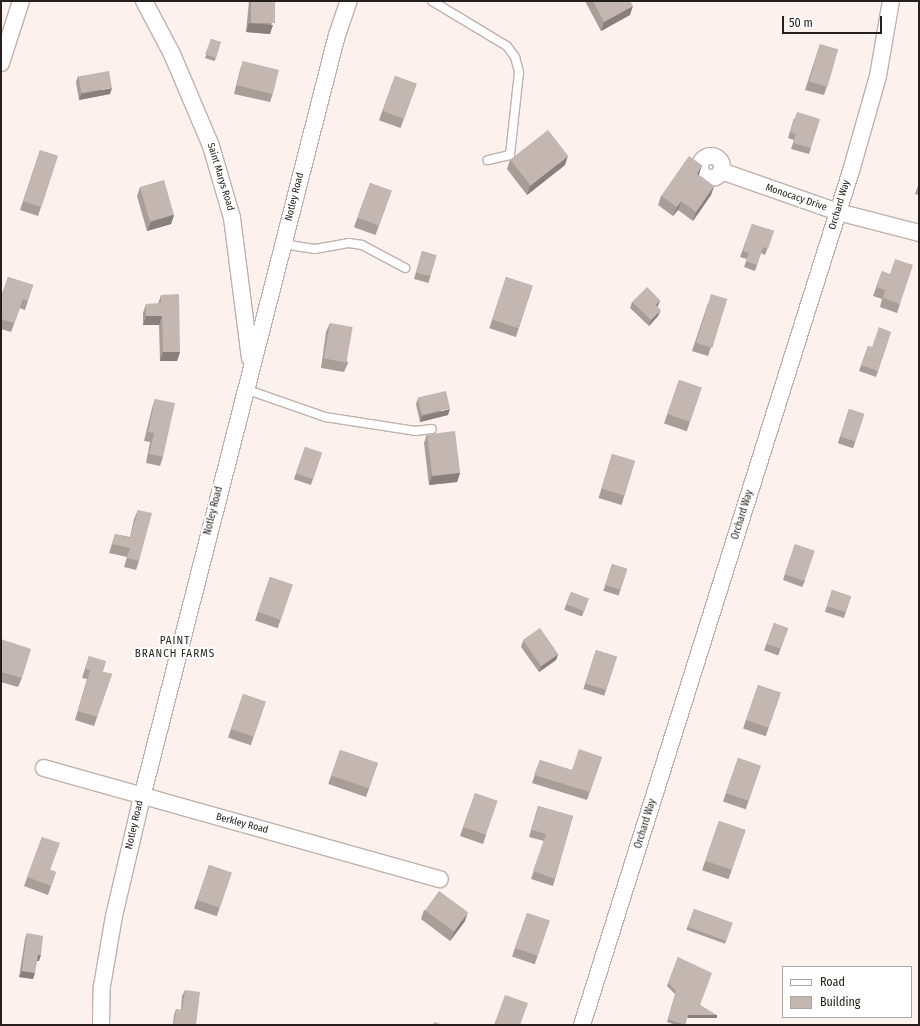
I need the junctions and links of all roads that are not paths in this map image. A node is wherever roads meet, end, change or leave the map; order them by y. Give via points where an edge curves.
1 (21, 1) edge
2 (144, 1) edge
3 (349, 1) edge
4 (432, 1) edge
5 (891, 1) edge
6 (1, 63) edge
7 (488, 160) dead end
8 (721, 171) dead end
9 (838, 212) junction
10 (919, 233) edge
11 (283, 244) junction
12 (405, 268) dead end
13 (252, 366) junction
14 (245, 389) junction
15 (432, 429) dead end
16 (44, 768) dead end
17 (142, 797) junction
18 (440, 878) dead end
19 (101, 1025) edge
20 (582, 1025) edge

1 - 6 street
2 - 13 street, Saint Marys Road via 172,54 211,146 232,218
3 - 11 street, Notley Road via 337,35
4 - 7 lane via 507,46 515,57 519,72 510,156
5 - 9 street, Orchard Way via 878,76
8 - 9 street, Monocacy Drive
9 - 10 street, Monocacy Drive
9 - 20 street, Orchard Way
11 - 12 lane via 314,249 349,244 362,245
11 - 13 street, Notley Road
13 - 14 street, Notley Road
14 - 15 lane via 325,417 415,431
14 - 17 street, Notley Road
16 - 17 street, Berkley Road
17 - 18 street, Berkley Road
17 - 19 street, Notley Road via 114,916 102,986

